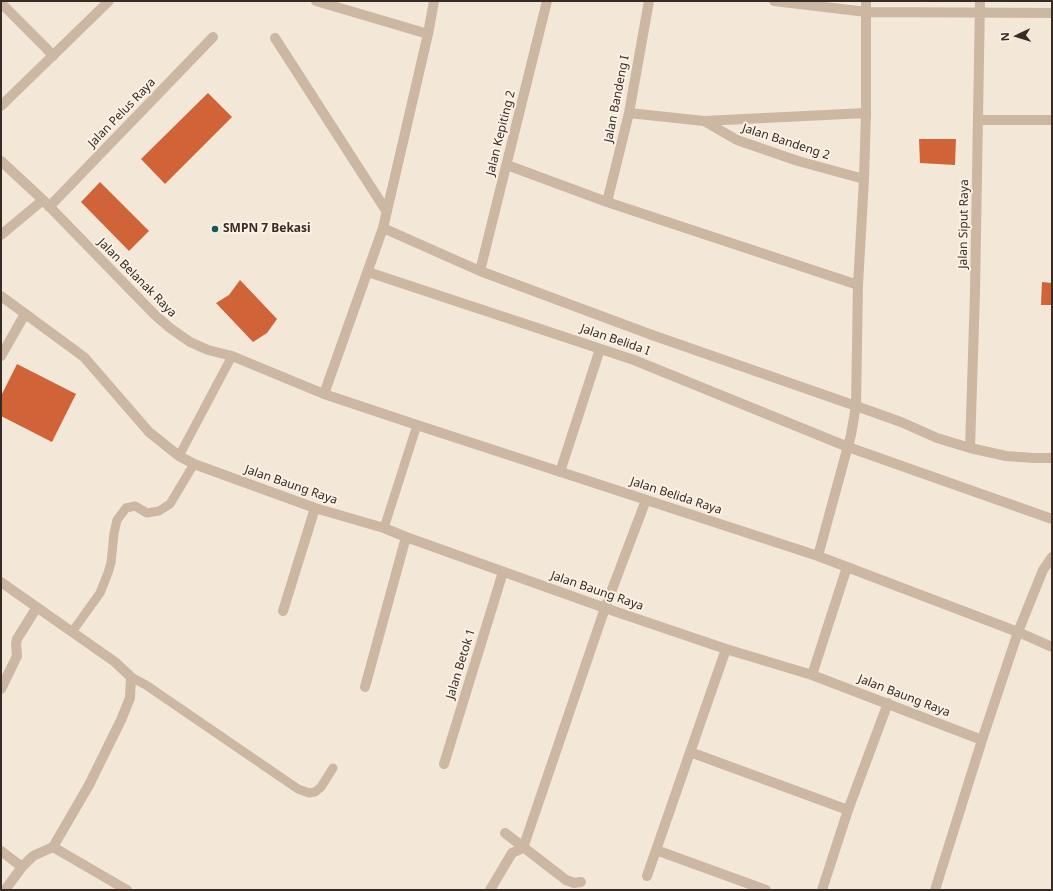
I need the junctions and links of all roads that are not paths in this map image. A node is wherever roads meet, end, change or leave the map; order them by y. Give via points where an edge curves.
1 (109, 1) edge
2 (316, 1) edge
3 (434, 1) edge
4 (547, 1) edge
5 (649, 1) edge
6 (774, 1) edge
7 (866, 1) edge
8 (980, 1) edge
9 (1, 3) edge
10 (867, 12) junction
11 (981, 12) junction
12 (1052, 13) edge
13 (428, 34) junction
14 (213, 37) dead end
15 (275, 38) dead end
16 (52, 56) junction
17 (1, 106) edge
18 (629, 112) junction
19 (866, 113) junction
20 (979, 120) junction
21 (1052, 120) edge
22 (704, 121) junction
23 (1, 161) edge
24 (507, 165) junction
25 (864, 179) junction
26 (607, 202) junction
27 (46, 204) junction
28 (387, 212) junction
29 (382, 230) junction
30 (1, 235) edge
31 (369, 268) junction
32 (480, 271) junction
33 (858, 285) junction
34 (1, 296) edge
35 (25, 314) junction
36 (600, 349) junction
37 (1, 356) edge
38 (232, 356) junction
39 (324, 394) junction
40 (856, 406) junction
41 (417, 426) junction
42 (848, 447) junction
43 (970, 448) junction
44 (179, 456) junction
45 (1052, 458) edge
46 (194, 464) junction
47 (560, 472) junction
48 (646, 500) junction
49 (315, 508) junction
50 (1052, 519) edge
51 (384, 528) junction
52 (406, 537) junction
53 (818, 556) junction
54 (1052, 557) edge
55 (847, 567) junction
56 (503, 572) junction
57 (1, 582) edge
58 (37, 607) junction
59 (605, 608) junction
60 (283, 611) dead end
61 (72, 632) junction
62 (1018, 632) junction
63 (1052, 647) edge
64 (726, 649) junction
65 (812, 675) junction
66 (131, 677) junction
67 (365, 687) dead end
68 (1, 689) edge
69 (888, 703) junction
70 (982, 740) junction
71 (690, 752) junction
72 (444, 764) dead end
73 (333, 768) dead end
74 (848, 810) junction
75 (505, 833) dead end
76 (53, 847) junction
77 (523, 848) junction
78 (656, 850) junction
79 (1, 851) edge
80 (22, 867) junction
81 (647, 876) dead end
82 (581, 882) dead end
83 (4, 890) edge
84 (128, 890) edge
85 (490, 890) edge
86 (766, 890) edge
87 (822, 890) edge
88 (935, 890) edge

1 - 16 street
2 - 13 street
3 - 13 street
4 - 24 street, Jalan Kepiting 2
5 - 18 street, Jalan Bandeng I
6 - 10 street
7 - 10 street
8 - 11 street, Jalan Siput Raya
9 - 16 street
10 - 11 street
10 - 19 street
11 - 12 street
11 - 20 street, Jalan Siput Raya
13 - 28 street
14 - 27 street, Jalan Pelus Raya
15 - 28 street
16 - 17 street
18 - 22 street
18 - 26 street, Jalan Bandeng I
19 - 22 street
19 - 25 street
20 - 21 street
20 - 43 street, Jalan Siput Raya
22 - 25 street, Jalan Bandeng 2 via 737,140 798,161
23 - 27 street, Jalan Belanak Raya
24 - 26 street
24 - 32 street, Jalan Kepiting 2
25 - 33 street
26 - 33 street
27 - 30 street, Jalan Pelus Raya
27 - 38 street, Jalan Belanak Raya via 170,328 190,342
28 - 29 street
29 - 31 street
29 - 32 street
31 - 36 street, Jalan Belida I
31 - 39 street
32 - 40 street
33 - 40 street
34 - 35 street, Jalan Baung Raya
35 - 37 street
35 - 44 street, Jalan Baung Raya via 84,357 137,420
36 - 42 street, Jalan Belida I via 634,360
36 - 47 street
38 - 39 street, Jalan Belanak Raya
38 - 44 lane
39 - 41 street, Jalan Belida Raya
40 - 42 street
40 - 43 street via 937,438
41 - 47 street, Jalan Belida Raya
41 - 51 lane
42 - 50 street, Jalan Belida I
42 - 53 street
43 - 45 street via 1006,456
44 - 46 street, Jalan Baung Raya
46 - 49 street, Jalan Baung Raya
46 - 61 lane via 170,504 159,511 147,513 135,506 126,508 117,520 112,563 100,593
47 - 48 street, Jalan Belida Raya
48 - 53 street, Jalan Belida Raya
48 - 59 street
49 - 51 street, Jalan Baung Raya
49 - 60 street
51 - 52 street, Jalan Baung Raya
52 - 56 street, Jalan Baung Raya
52 - 67 street
53 - 55 street, Jalan Belida Raya
54 - 62 street via 1043,570
55 - 62 street, Jalan Belida Raya
55 - 65 street
56 - 59 street, Jalan Baung Raya
56 - 72 street, Jalan Betok 1
57 - 58 street
58 - 61 street
58 - 68 street via 18,639 17,656
59 - 64 street, Jalan Baung Raya
59 - 77 street
61 - 66 street via 115,662
62 - 63 street, Jalan Belida Raya
62 - 70 street
64 - 65 street, Jalan Baung Raya
64 - 71 street
65 - 69 street, Jalan Baung Raya
66 - 73 lane via 298,789 309,793 315,792
66 - 76 street via 130,698 121,720 89,785
69 - 70 street, Jalan Baung Raya
69 - 74 street
70 - 88 street
71 - 74 street
71 - 78 street
74 - 87 street
75 - 77 street
76 - 80 street via 33,856
76 - 84 street
77 - 82 street via 566,880
77 - 85 street via 512,853
78 - 81 street
78 - 86 street
79 - 80 street
80 - 83 street

